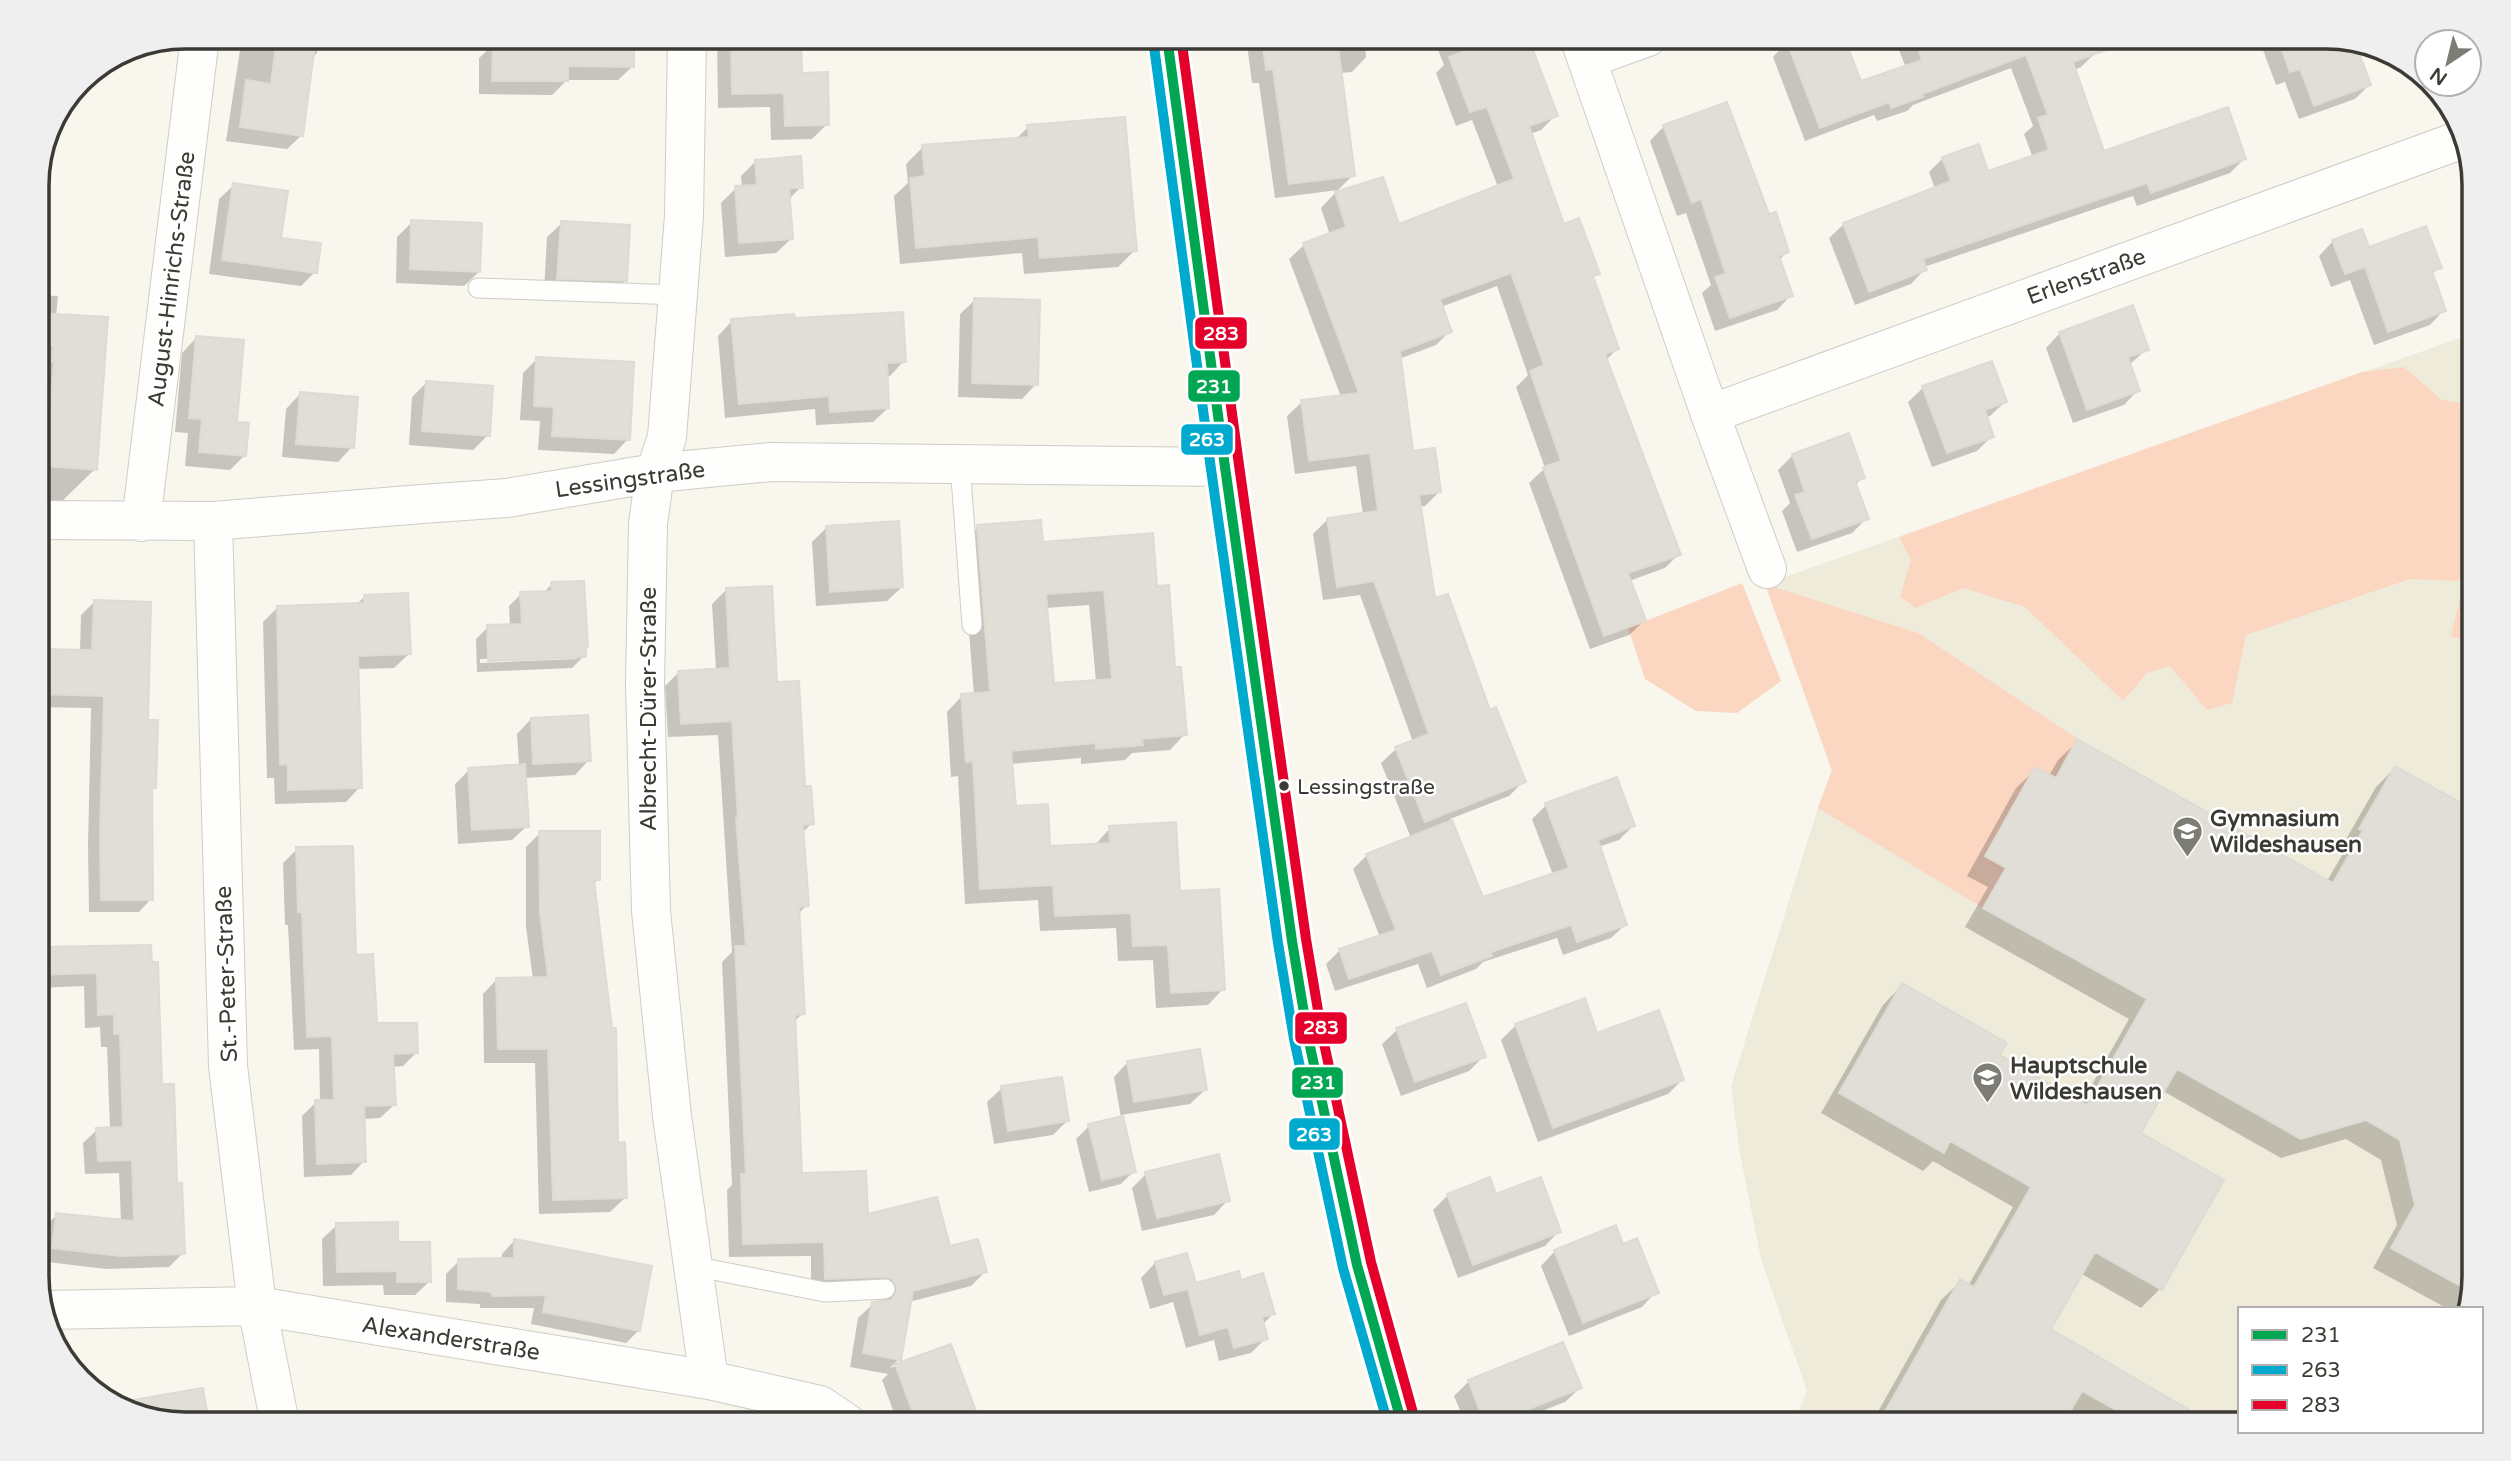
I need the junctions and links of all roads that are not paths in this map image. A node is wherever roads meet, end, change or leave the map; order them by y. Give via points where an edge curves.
1 (199, 49) edge
2 (687, 49) edge
3 (1169, 49) edge
4 (1583, 49) edge
5 (2455, 142) edge
6 (478, 289) dead end
7 (678, 295) junction
8 (1710, 414) junction
9 (960, 464) junction
10 (1225, 467) junction
11 (656, 473) junction
12 (49, 520) edge
13 (214, 521) junction
14 (141, 522) junction
15 (1767, 569) dead end
16 (972, 625) dead end
17 (693, 1266) junction
18 (885, 1289) dead end
19 (257, 1306) junction
20 (54, 1310) edge
21 (709, 1380) junction
22 (278, 1412) edge
23 (830, 1412) edge
24 (1399, 1412) edge

1 - 14 street, August-Hinrichs-Straße
2 - 7 street, Albrecht-Dürer-Straße
3 - 10 street
4 - 8 street
5 - 8 street, Erlenstraße
6 - 7 lane
7 - 11 street, Albrecht-Dürer-Straße via 667,437
8 - 15 street
9 - 10 street, Lessingstraße
9 - 11 street, Lessingstraße via 771,462
9 - 16 lane
10 - 24 street via 1308,1037 1357,1265
11 - 13 street, Lessingstraße via 507,498
11 - 17 street, Albrecht-Dürer-Straße via 648,524 645,684 651,911
12 - 14 street, Lessingstraße
13 - 14 street, Lessingstraße
13 - 19 street, St.-Peter-Straße via 228,1066
17 - 18 lane via 825,1292
17 - 21 street, Albrecht-Dürer-Straße
19 - 20 street, Alexanderstraße
19 - 21 street, Alexanderstraße
19 - 22 street, St.-Peter-Straße
21 - 23 street, Alexanderstraße via 820,1405

